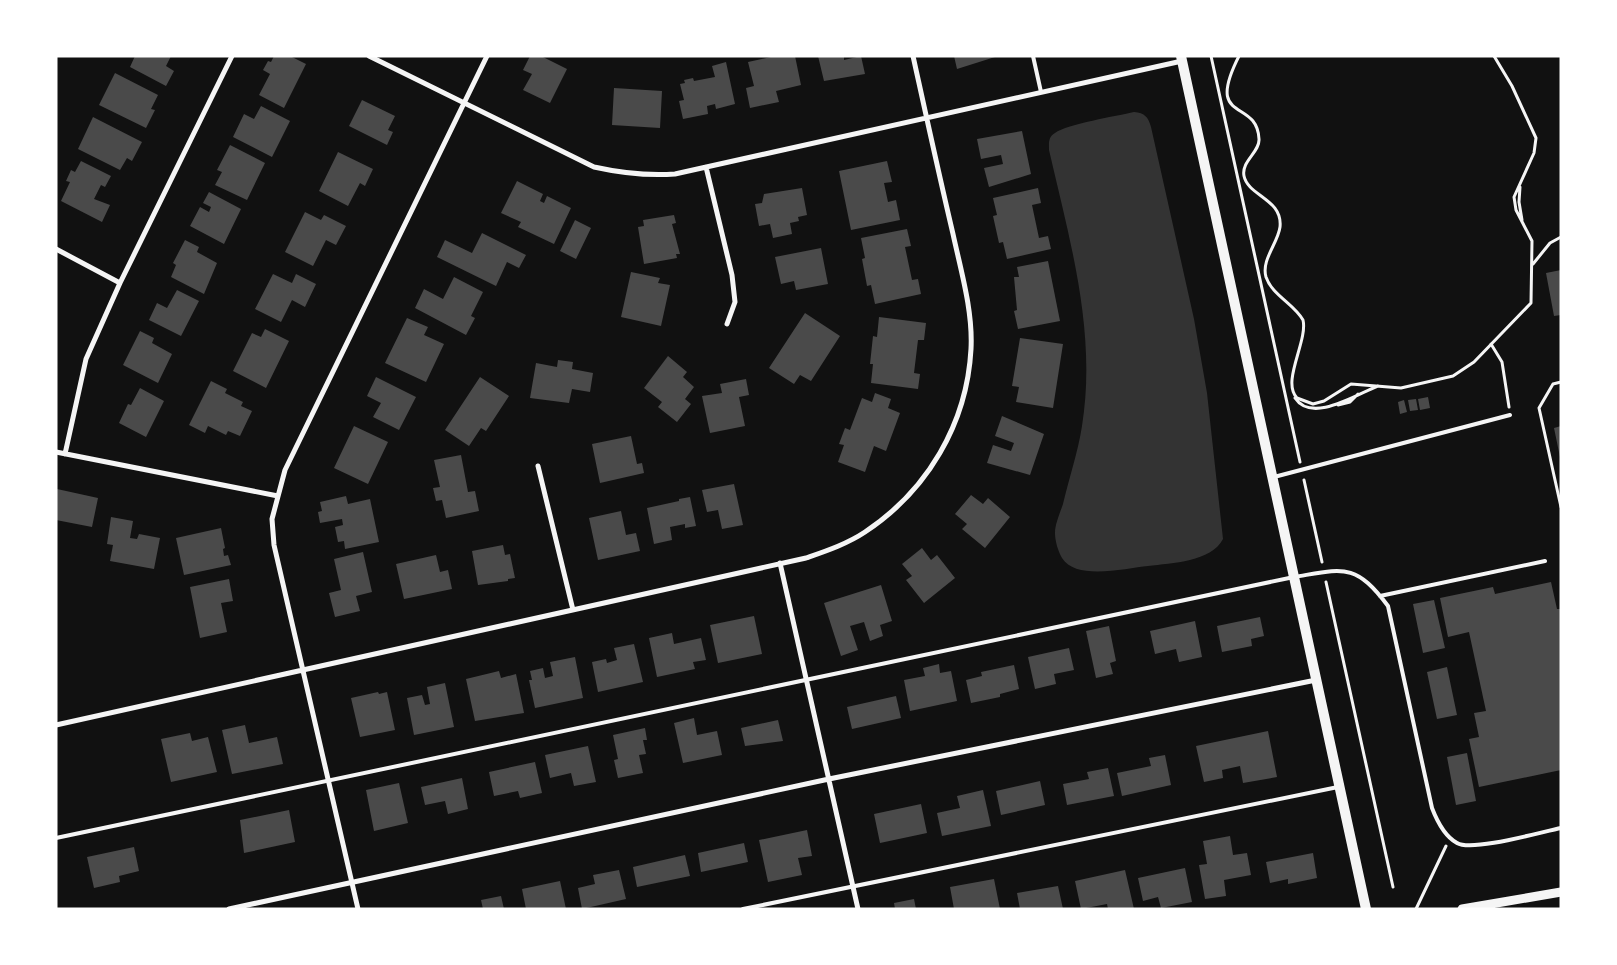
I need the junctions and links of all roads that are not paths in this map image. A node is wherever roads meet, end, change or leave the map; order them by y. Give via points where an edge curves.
1 (232, 56) edge
2 (369, 56) edge
3 (487, 56) edge
4 (913, 56) edge
5 (1033, 56) edge
6 (1182, 59) edge
7 (1042, 92) junction
8 (464, 104) junction
9 (927, 118) junction
10 (706, 167) junction
11 (56, 249) edge
12 (120, 283) junction
13 (726, 324) dead end
14 (1510, 415) road end
15 (56, 452) edge
16 (65, 454) junction
17 (538, 466) dead end
18 (1272, 477) junction
19 (278, 496) junction
20 (1545, 561) dead end
21 (780, 564) junction
22 (1294, 577) junction
23 (1380, 596) junction
24 (572, 610) junction
25 (303, 671) junction
26 (808, 678) junction
27 (1316, 680) junction
28 (56, 725) edge
29 (328, 779) junction
30 (829, 779) junction
31 (1339, 787) junction
32 (1561, 828) edge
33 (56, 838) edge
34 (352, 882) junction
35 (852, 885) junction
36 (1561, 892) edge
37 (230, 909) edge
38 (358, 909) edge
39 (743, 909) edge
40 (858, 909) edge
41 (1366, 909) edge
42 (1462, 909) edge

1 - 12 street
2 - 8 street
3 - 8 street
4 - 9 street
5 - 7 lane
6 - 7 street
6 - 18 main road
7 - 9 street
8 - 10 street via 594,167 655,176
8 - 19 street via 284,470
9 - 10 street
9 - 21 street via 968,302 971,349 965,393 948,440 926,476 900,505 864,533 835,548
10 - 13 street via 732,275 735,302
11 - 12 street
12 - 16 street via 86,359
14 - 18 lane
15 - 16 street
16 - 19 street
17 - 24 street
18 - 22 main road
19 - 25 street via 272,519 274,545
20 - 23 lane
21 - 24 street
21 - 26 street
22 - 23 lane via 1339,570 1370,583
22 - 26 lane
22 - 27 main road
23 - 32 lane via 1388,606 1432,808 1450,837 1457,844 1479,846
24 - 25 street
25 - 28 street
25 - 29 street
26 - 29 lane
26 - 30 street
27 - 30 street
27 - 31 main road
29 - 33 lane
29 - 34 street
30 - 34 street
30 - 35 street
31 - 35 lane
31 - 41 main road
34 - 37 street
34 - 38 street
35 - 39 lane
35 - 40 street
36 - 42 street

